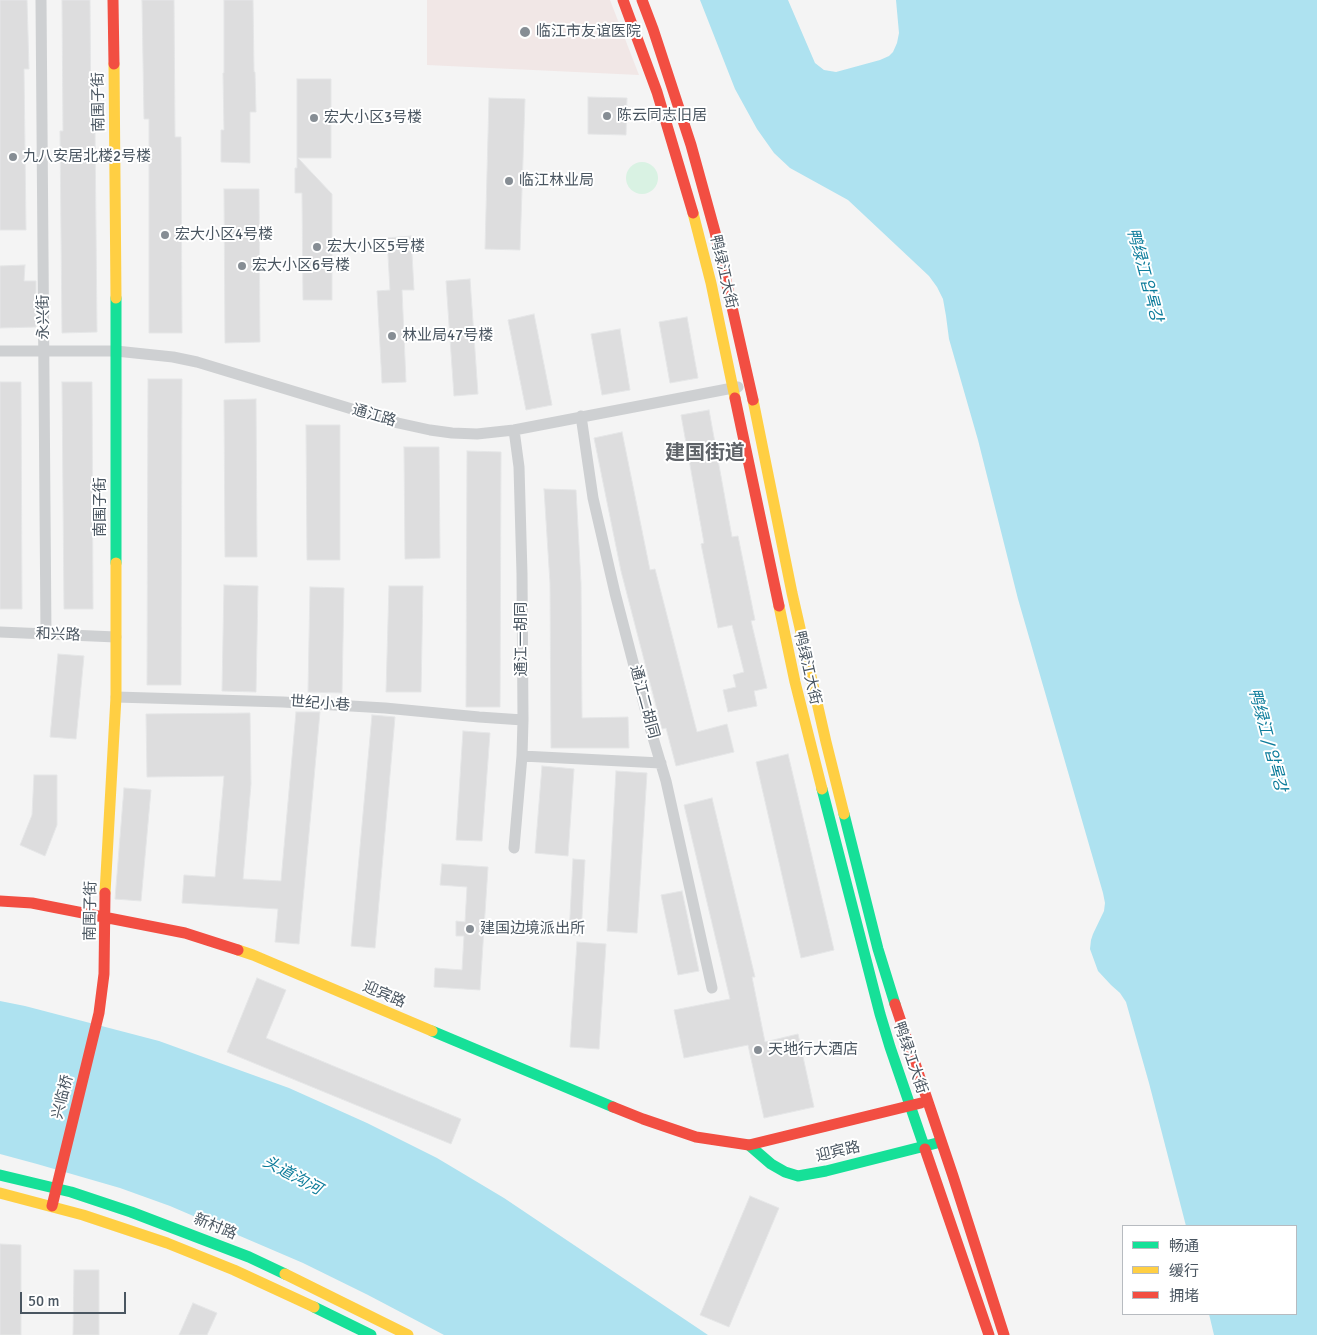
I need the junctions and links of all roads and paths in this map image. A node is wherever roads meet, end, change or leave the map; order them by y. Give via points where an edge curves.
1 (41, 0) edge
2 (113, 0) edge
3 (623, 0) edge
4 (642, 0) edge
5 (0, 351) edge
6 (44, 351) junction
7 (116, 351) junction
8 (750, 385) junction
9 (732, 388) junction
10 (581, 416) junction
11 (514, 430) junction
12 (0, 632) edge
13 (46, 634) junction
14 (116, 637) junction
15 (116, 697) junction
16 (522, 720) junction
17 (522, 756) junction
18 (661, 763) junction
19 (514, 848) dead end
20 (0, 901) edge
21 (104, 917) junction
22 (712, 988) dead end
23 (99, 1013) joint
24 (928, 1102) junction
25 (910, 1106) junction
26 (941, 1142) junction
27 (749, 1145) junction
28 (924, 1146) junction
29 (0, 1175) edge
30 (57, 1188) junction
31 (0, 1193) edge
32 (52, 1206) junction
33 (370, 1335) edge
34 (408, 1335) edge
35 (989, 1335) edge
36 (1004, 1335) edge

1 - 6 street, 永兴街
2 - 7 main road, 南围子街
3 - 9 main road, 鸭绿江大街 via 657,92 696,224
4 - 8 main road, 鸭绿江大街 via 691,146 720,251
5 - 6 street, 通江路
6 - 7 street, 通江路
6 - 13 street, 永兴街
7 - 11 street, 通江路 via 197,362 430,430 477,434
7 - 14 main road, 南围子街
8 - 9 street, 通江路
8 - 24 main road, 鸭绿江大街 via 826,742 878,949
9 - 10 street, 通江路
9 - 25 main road, 鸭绿江大街 via 816,770 880,1014
10 - 11 street, 通江路
10 - 18 street, 通江二胡同 via 593,498
11 - 16 street, 通江一胡同 via 520,496
12 - 13 street, 和兴路
13 - 14 street, 和兴路
14 - 15 main road, 南围子街
15 - 16 street, 世纪小巷 via 283,702
15 - 21 main road, 南围子街
16 - 17 street, 通江一胡同
17 - 18 street
17 - 19 street, 通江一胡同
18 - 22 street, 通江二胡同
20 - 21 main road, 迎宾路 via 32,903
21 - 23 main road, 南围子街 via 104,974
21 - 27 main road, 迎宾路 via 185,933 253,955 643,1119 696,1137
23 - 30 main road, 兴临桥
24 - 25 main road, 迎宾路
24 - 26 main road, 鸭绿江大街
25 - 27 main road, 迎宾路
25 - 28 main road, 鸭绿江大街
26 - 28 main road, 迎宾路
26 - 36 main road, 鸭绿江大街
27 - 28 main road, 迎宾路 via 772,1164 798,1176 826,1172
28 - 35 main road, 鸭绿江大街
29 - 30 main road, 新村路
30 - 32 main road, 兴临桥
30 - 34 main road, 新村路 via 249,1257
31 - 32 main road
32 - 33 main road via 167,1243 234,1270

